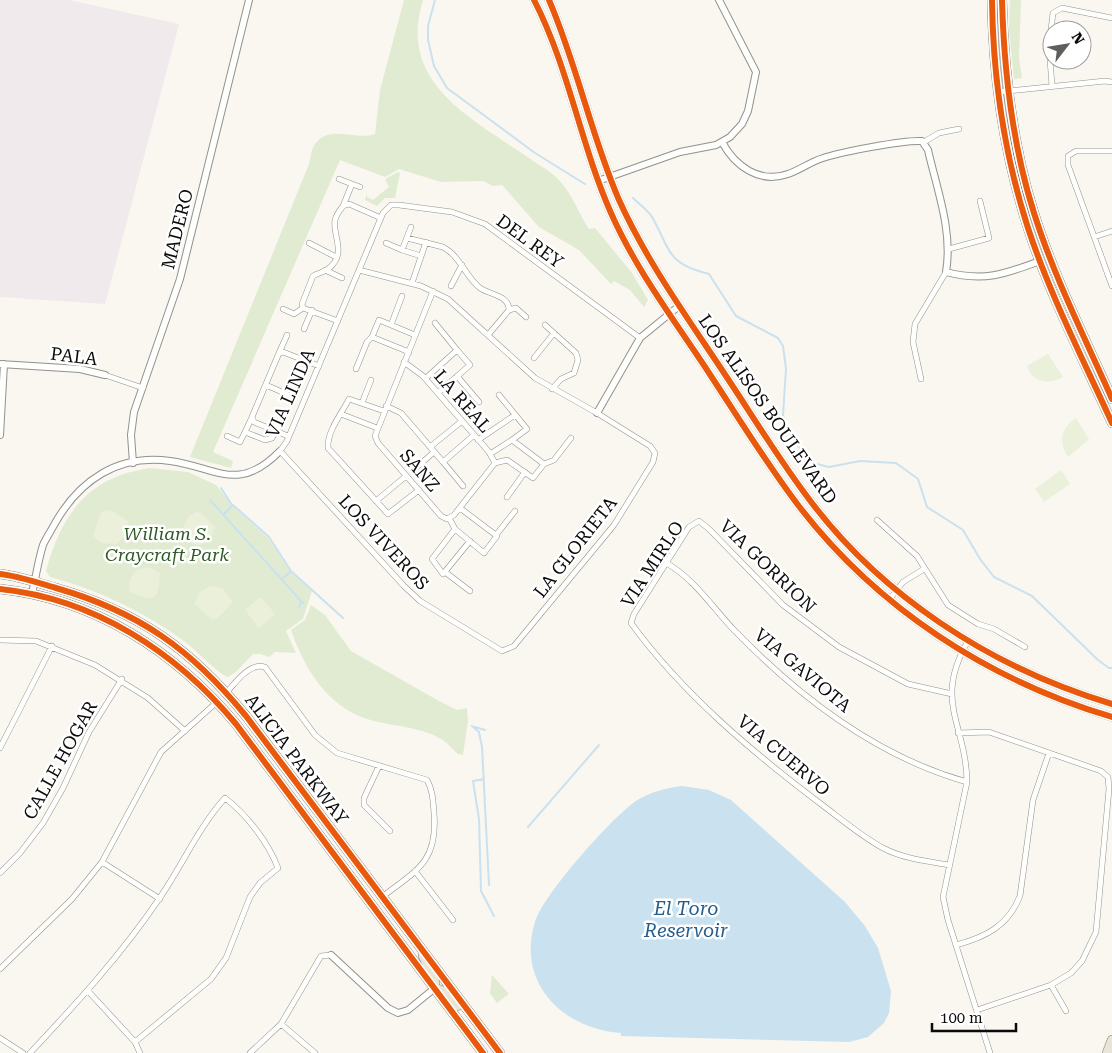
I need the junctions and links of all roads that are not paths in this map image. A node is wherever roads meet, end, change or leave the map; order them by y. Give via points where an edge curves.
1 (249, 0) edge
2 (534, 0) edge
3 (549, 0) edge
4 (719, 0) edge
5 (992, 0) edge
6 (1002, 0) edge
7 (1112, 18) edge
8 (1112, 82) edge
9 (1052, 86) junction
10 (1008, 91) junction
11 (998, 92) junction
12 (959, 129) dead end
13 (722, 142) junction
14 (924, 142) junction
15 (1112, 151) edge
16 (610, 176) junction
17 (340, 179) dead end
18 (598, 181) junction
19 (352, 184) junction
20 (360, 187) dead end
21 (980, 202) dead end
22 (343, 206) junction
23 (388, 206) joint
24 (381, 218) junction
25 (411, 227) dead end
26 (1112, 231) edge
27 (1094, 237) junction
28 (407, 238) junction
29 (426, 242) junction
30 (309, 243) dead end
31 (386, 243) dead end
32 (948, 249) junction
33 (402, 250) junction
34 (421, 256) junction
35 (336, 257) junction
36 (1049, 257) junction
37 (1040, 260) junction
38 (462, 265) junction
39 (325, 270) junction
40 (359, 270) junction
41 (946, 272) junction
42 (342, 278) dead end
43 (412, 283) junction
44 (451, 286) dead end
45 (1112, 286) edge
46 (433, 291) junction
47 (402, 296) dead end
48 (680, 306) junction
49 (303, 308) junction
50 (283, 309) dead end
51 (312, 310) junction
52 (510, 310) junction
53 (670, 313) junction
54 (526, 317) dead end
55 (338, 321) junction
56 (435, 323) dead end
57 (391, 325) junction
58 (545, 325) dead end
59 (304, 329) dead end
60 (554, 333) junction
61 (287, 335) dead end
62 (416, 335) junction
63 (488, 335) junction
64 (372, 337) junction
65 (640, 338) junction
66 (457, 350) junction
67 (409, 352) junction
68 (279, 353) junction
69 (534, 358) dead end
70 (404, 362) junction
71 (2, 364) edge
72 (318, 366) junction
73 (356, 369) dead end
74 (105, 375) joint
75 (457, 376) junction
76 (426, 378) junction
77 (371, 380) dead end
78 (921, 380) dead end
79 (266, 385) junction
80 (143, 388) junction
81 (552, 389) junction
82 (438, 393) junction
83 (499, 394) dead end
84 (291, 396) dead end
85 (1112, 399) edge
86 (479, 402) dead end
87 (362, 403) junction
88 (385, 409) junction
89 (597, 413) junction
90 (341, 414) junction
91 (515, 415) junction
92 (252, 417) junction
93 (462, 421) junction
94 (1112, 423) edge
95 (377, 428) junction
96 (276, 431) junction
97 (245, 432) junction
98 (0, 435) edge
99 (474, 435) junction
100 (227, 436) dead end
101 (288, 436) junction
102 (571, 438) dead end
103 (478, 440) junction
104 (512, 440) junction
105 (430, 447) junction
106 (280, 452) junction
107 (434, 452) junction
108 (490, 454) junction
109 (443, 462) junction
110 (133, 463) junction
111 (495, 463) junction
112 (544, 464) junction
113 (416, 468) dead end
114 (525, 472) junction
115 (406, 476) junction
116 (463, 486) dead end
117 (419, 490) junction
118 (507, 496) dead end
119 (376, 501) junction
120 (460, 508) junction
121 (515, 511) dead end
122 (448, 518) junction
123 (877, 520) dead end
124 (699, 521) joint
125 (455, 529) junction
126 (496, 535) junction
127 (470, 541) junction
128 (668, 564) junction
129 (924, 569) junction
130 (445, 572) junction
131 (0, 574) edge
132 (35, 582) junction
133 (0, 588) edge
134 (897, 590) junction
135 (470, 591) dead end
136 (32, 593) junction
137 (889, 600) junction
138 (631, 623) joint
139 (0, 640) edge
140 (968, 641) junction
141 (52, 646) junction
142 (1025, 647) dead end
143 (506, 651) joint
144 (962, 652) junction
145 (122, 679) junction
146 (227, 692) junction
147 (952, 694) junction
148 (217, 701) junction
149 (1112, 704) edge
150 (1112, 717) edge
151 (185, 731) junction
152 (958, 733) junction
153 (0, 748) edge
154 (1049, 754) junction
155 (379, 766) junction
156 (967, 782) junction
157 (390, 831) dead end
158 (102, 862) junction
159 (949, 865) junction
160 (415, 871) junction
161 (0, 873) edge
162 (382, 897) junction
163 (160, 899) junction
164 (452, 920) dead end
165 (956, 945) junction
166 (420, 947) junction
167 (330, 955) joint
168 (0, 969) edge
169 (1051, 985) junction
170 (434, 988) junction
171 (88, 991) junction
172 (977, 1010) junction
173 (1066, 1011) dead end
174 (281, 1024) junction
175 (482, 1031) junction
176 (0, 1038) edge
177 (1112, 1040) edge
178 (135, 1042) junction
179 (23, 1053) edge
180 (30, 1053) edge
181 (140, 1053) edge
182 (250, 1053) edge
183 (315, 1053) edge
184 (483, 1053) edge
185 (500, 1053) edge
186 (990, 1053) edge
187 (1107, 1053) edge

1 - 80 street, MADERO via 180,279
2 - 18 main road, LOS ALISOS BOULEVARD via 561,60
3 - 16 main road, LOS ALISOS BOULEVARD via 570,49
4 - 13 street via 756,72 746,115 736,131
5 - 11 main road
6 - 10 main road
7 - 9 street via 1062,8 1053,13 1048,46
8 - 9 street
9 - 10 street
10 - 11 street
10 - 36 main road via 1021,166
11 - 37 main road via 1012,173
12 - 14 street via 939,133
13 - 14 street via 741,167 756,175 771,177 786,175 829,156
13 - 16 street via 680,152
14 - 32 street via 946,227
15 - 27 street via 1076,151 1068,156 1068,165
16 - 18 street
16 - 48 main road, LOS ALISOS BOULEVARD via 636,234
17 - 19 street
18 - 53 main road, LOS ALISOS BOULEVARD via 626,244
19 - 20 street
19 - 22 street
21 - 32 street via 988,238
22 - 24 street via 349,204
22 - 35 street via 335,222 340,242
23 - 24 street, VIA LINDA
23 - 65 street, DEL REY via 452,212 485,224
24 - 40 street, VIA LINDA
25 - 28 street
26 - 27 street
27 - 45 street
28 - 29 street
28 - 33 street
29 - 34 street
29 - 38 street via 443,247
30 - 35 street
31 - 33 street
32 - 41 street
33 - 34 street
34 - 43 street
35 - 39 street via 330,268
36 - 37 street
36 - 85 main road
37 - 41 street via 986,277 964,277
37 - 94 main road
38 - 44 street
38 - 52 street via 478,286 504,300
39 - 42 street
39 - 49 street via 313,276 303,298
40 - 43 street
40 - 55 street, VIA LINDA
41 - 78 street via 915,324 913,342
43 - 46 street
46 - 62 street
46 - 63 street via 448,299
47 - 57 street
48 - 53 street
48 - 134 main road, LOS ALISOS BOULEVARD via 803,492 849,545
49 - 50 street via 294,314
49 - 51 street
51 - 55 street
51 - 59 street
52 - 54 street via 516,308
52 - 63 street
53 - 65 street
53 - 137 main road, LOS ALISOS BOULEVARD via 798,505 842,556
55 - 72 street, VIA LINDA
56 - 66 street
57 - 62 street
57 - 64 street via 378,320
58 - 60 street
60 - 69 street
60 - 81 street via 576,353 578,360 574,373 561,379
61 - 68 street
62 - 67 street
63 - 81 street
64 - 67 street
64 - 73 street
65 - 89 street
66 - 75 street via 470,365
66 - 76 street
67 - 70 street
68 - 72 street
68 - 79 street
70 - 76 street, LA REAL
70 - 88 street
71 - 74 street, PALA via 74,369
71 - 98 street
72 - 101 street, VIA LINDA
74 - 80 street, PALA
75 - 82 street
75 - 86 street
76 - 82 street, LA REAL
77 - 87 street
79 - 84 street
79 - 92 street
80 - 110 street, MADERO via 134,412 131,435
81 - 89 street
82 - 93 street, LA REAL
83 - 91 street
87 - 88 street
87 - 90 street via 349,399
88 - 95 street
88 - 105 street via 401,413
89 - 143 street, LA GLORIETA via 650,446 655,452 653,462 614,525 514,646
90 - 95 street
90 - 119 street via 328,448
91 - 103 street
91 - 104 street via 528,429
92 - 96 street via 254,422
92 - 97 street
93 - 99 street, LA REAL
93 - 105 street
95 - 115 street, SANZ via 375,436
96 - 97 street via 272,438 265,440
96 - 101 street
97 - 100 street via 240,442
99 - 103 street, LA REAL
99 - 109 street
101 - 106 street, VIA LINDA
102 - 112 street via 554,460
103 - 108 street, LA REAL
104 - 108 street
104 - 112 street
105 - 107 street
106 - 110 street, VIA LINDA via 253,471 227,476 168,461
106 - 143 street, LOS VIVEROS via 409,591
107 - 109 street
107 - 113 street
108 - 111 street, LA REAL
109 - 116 street
110 - 132 street, VIA LINDA via 105,472 75,493 44,543
111 - 114 street via 508,460
111 - 120 street
112 - 114 street via 533,478
114 - 118 street
115 - 117 street, SANZ
115 - 119 street
117 - 119 street via 388,514
117 - 122 street, SANZ via 441,516
120 - 122 street
120 - 126 street
121 - 126 street
122 - 125 street, SANZ
123 - 129 street via 917,556
124 - 128 street, VIA MIRLO via 689,526
124 - 147 street, VIA GORRION via 783,604 839,647 908,684
125 - 127 street
125 - 130 street via 432,559
126 - 127 street via 484,553
127 - 130 street
128 - 138 street, VIA MIRLO
128 - 156 street, VIA GAVIOTA via 681,572 748,643 827,712 935,773
129 - 134 street
129 - 142 street via 948,605
130 - 135 street
131 - 132 main road, ALICIA PARKWAY
132 - 136 street, VIA LINDA
132 - 146 main road, ALICIA PARKWAY via 114,608 145,624 200,665
133 - 136 main road, ALICIA PARKWAY
134 - 137 street
134 - 140 main road, LOS ALISOS BOULEVARD
136 - 148 main road, ALICIA PARKWAY via 109,620 138,635 191,675
137 - 144 main road, LOS ALISOS BOULEVARD
138 - 159 street, VIA CUERVO via 700,700 751,749 794,784 882,847 911,858
139 - 141 street via 36,641
140 - 144 street
140 - 149 main road, LOS ALISOS BOULEVARD via 1042,679
141 - 145 street
141 - 153 street
144 - 147 street via 953,674
144 - 150 main road, LOS ALISOS BOULEVARD via 1038,691
145 - 151 street
145 - 161 street, CALLE HOGAR via 89,732 43,823 20,854
146 - 148 main road
146 - 155 street via 252,668 265,667 325,745 337,753
146 - 162 main road, ALICIA PARKWAY
147 - 152 street
148 - 151 street
148 - 170 main road, ALICIA PARKWAY
151 - 158 street via 161,752
152 - 154 street via 989,732
152 - 156 street
154 - 165 street via 1033,800 1016,907 1001,926 990,933
154 - 169 street via 1101,771 1108,777 1109,789 1096,932 1082,961 1071,973
155 - 157 street via 364,804
155 - 160 street via 427,780 432,789 435,840 425,861
156 - 159 street
158 - 163 street
158 - 168 street via 72,899
159 - 165 street via 943,897
160 - 162 street
160 - 164 street
162 - 166 main road, ALICIA PARKWAY
163 - 171 street
163 - 178 street via 213,812 225,798 240,810 274,857 278,868 260,883 250,897 226,958 211,979
165 - 172 street
166 - 170 main road via 434,977
166 - 175 main road, ALICIA PARKWAY
167 - 170 street via 388,1008 398,1013 408,1010
167 - 174 street via 321,956 314,964
169 - 172 street
169 - 173 street
170 - 175 main road via 446,992 469,1022
170 - 184 main road, ALICIA PARKWAY
171 - 178 street
171 - 180 street
172 - 186 street
174 - 182 street
174 - 183 street
175 - 185 main road, ALICIA PARKWAY
176 - 179 street
177 - 187 main road
178 - 181 street

